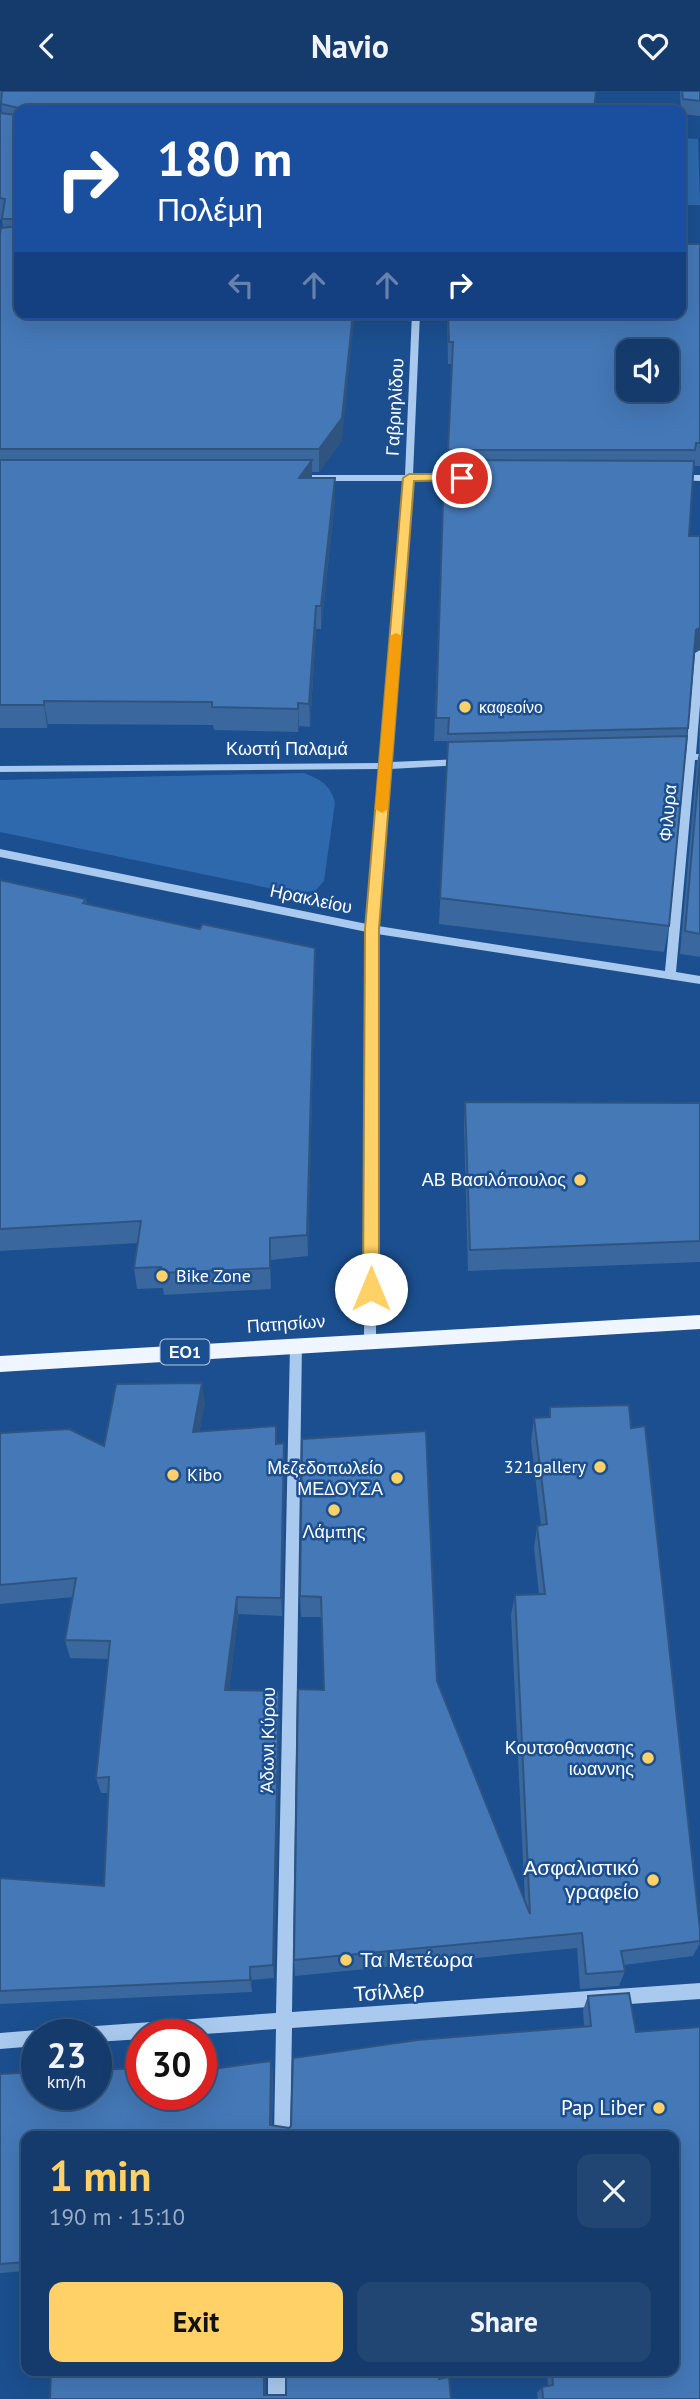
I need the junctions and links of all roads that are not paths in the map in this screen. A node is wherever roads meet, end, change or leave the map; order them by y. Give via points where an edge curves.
1 (416, 319) edge
2 (286, 478) edge
3 (409, 478) junction
4 (464, 478) edge
5 (672, 478) edge
6 (700, 478) edge
7 (700, 653) edge
8 (663, 757) edge
9 (695, 757) edge
10 (468, 762) edge
11 (385, 766) junction
12 (0, 769) edge
13 (0, 853) edge
14 (372, 929) junction
15 (670, 976) junction
16 (700, 980) edge
17 (700, 1322) edge
18 (370, 1340) junction
19 (296, 1345) junction
20 (0, 1364) edge
21 (700, 1991) edge
22 (284, 2021) junction
23 (112, 2033) edge
24 (21, 2039) edge
25 (0, 2041) edge
26 (282, 2131) edge
27 (277, 2376) edge
28 (277, 2399) edge

1 - 3 street, Γαβριηλίδου
2 - 3 street
3 - 4 street
3 - 11 street, Γαβριηλίδου
5 - 6 street
7 - 9 street, Φιλυρα
8 - 9 street
9 - 15 street, Φιλυρα
10 - 11 street, Κωστή Παλαμά
11 - 12 street, Κωστή Παλαμά
11 - 14 street, Γαβριηλίδου
13 - 14 street, Ηρακλείου
14 - 15 street, Ηρακλείου
14 - 18 street, Γαβριηλίδου
15 - 16 street, Ηρακλείου
17 - 18 main road, Πατησίων / ΕΟ1
18 - 19 main road, Πατησίων / ΕΟ1
19 - 20 main road, Πατησίων / ΕΟ1
19 - 22 street, Άδωνι Κύρου
21 - 22 street, Τσίλλερ
22 - 23 street, Τσίλλερ
22 - 26 street, Άδωνι Κύρου
24 - 25 street
27 - 28 street

